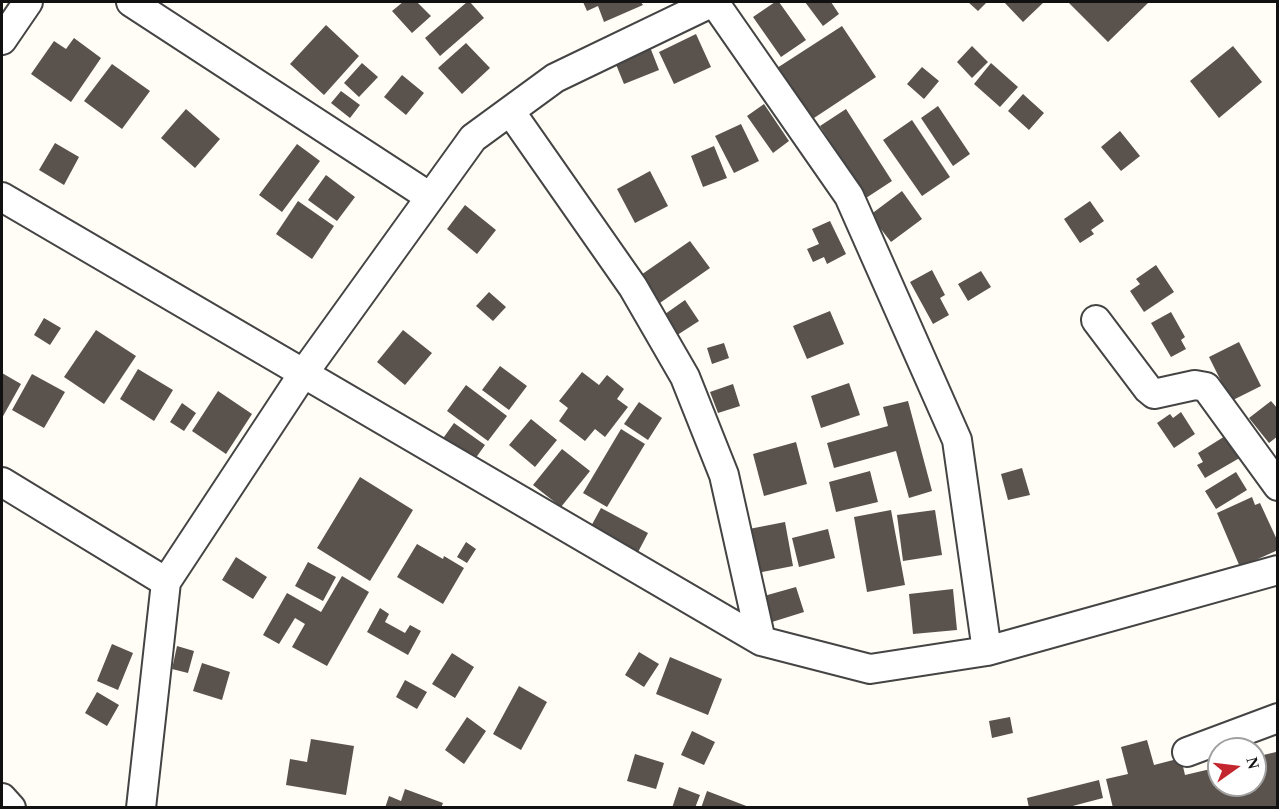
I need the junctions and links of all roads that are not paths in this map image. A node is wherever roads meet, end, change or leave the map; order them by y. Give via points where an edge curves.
1 (28, 2) edge
2 (130, 2) edge
3 (713, 2) edge
4 (2, 40) edge
5 (510, 111) junction
6 (430, 197) junction
7 (2, 198) edge
8 (1096, 320) dead end
9 (303, 374) junction
10 (2, 482) edge
11 (1278, 486) edge
12 (1278, 570) edge
13 (166, 582) junction
14 (761, 641) junction
15 (987, 651) junction
16 (1278, 718) edge
17 (1186, 752) dead end
18 (2, 798) edge
19 (11, 807) edge
20 (141, 807) edge

1 - 4 street
2 - 6 street
3 - 5 street via 555,78
3 - 15 street via 849,196 957,440
5 - 6 street via 472,138
5 - 14 street via 633,287 685,377 724,475
6 - 9 street
7 - 9 street
8 - 11 street via 1154,394 1195,385 1206,387
9 - 13 street
9 - 14 street
10 - 13 street
12 - 15 street
13 - 20 street
14 - 15 street via 870,669
16 - 17 street
18 - 19 street

